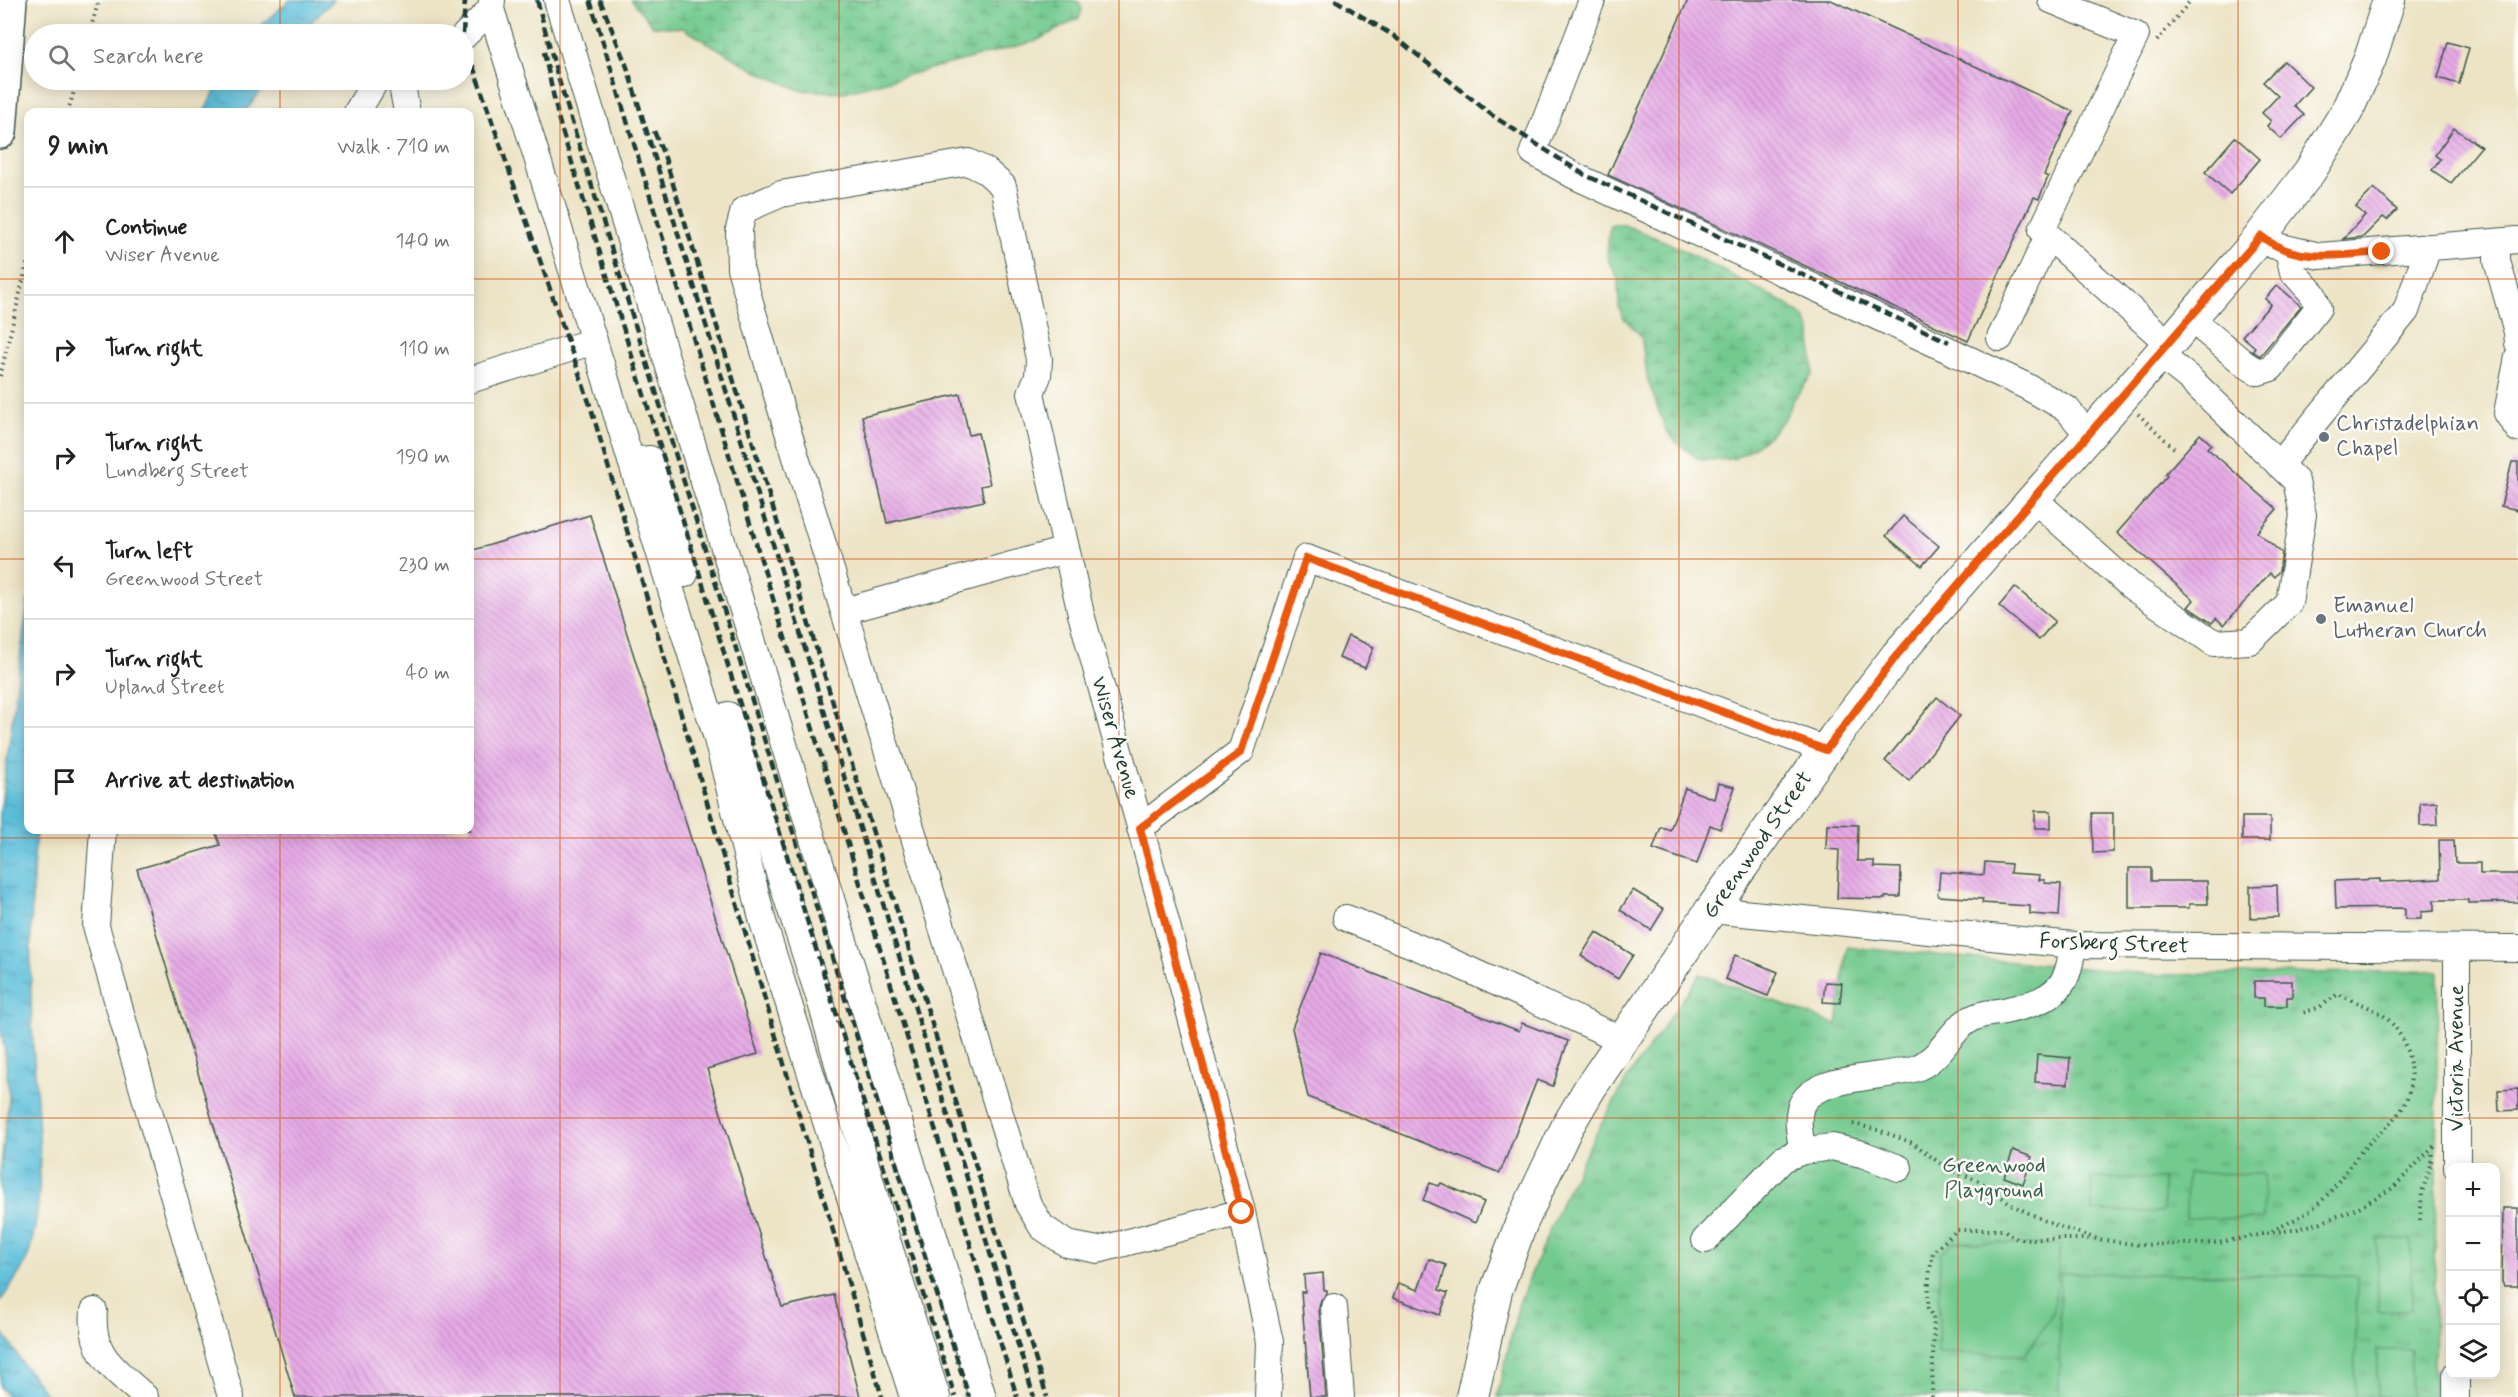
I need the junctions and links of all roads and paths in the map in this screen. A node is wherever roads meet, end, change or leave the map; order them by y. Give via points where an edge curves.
1 (10, 0) edge
2 (99, 0) edge
3 (557, 0) edge
4 (1592, 0) edge
5 (2051, 0) edge
6 (2389, 0) edge
7 (492, 4) edge
8 (92, 24) edge
9 (474, 25) edge
10 (74, 90) edge
11 (370, 90) edge
12 (403, 90) edge
13 (69, 108) edge
14 (359, 108) edge
15 (406, 108) edge
16 (0, 132) edge
17 (2048, 236) junction
18 (2261, 236) junction
19 (2508, 241) edge
20 (2428, 248) junction
21 (2288, 250) junction
22 (24, 277) edge
23 (2191, 319) junction
24 (2000, 338) dead end
25 (594, 341) junction
26 (2518, 343) edge
27 (2164, 349) junction
28 (2518, 357) edge
29 (0, 376) edge
30 (474, 379) edge
31 (2138, 414) dead end
32 (2518, 429) edge
33 (2089, 436) junction
34 (2174, 448) dead end
35 (631, 461) junction
36 (2279, 465) junction
37 (2034, 499) junction
38 (1066, 550) junction
39 (844, 611) junction
40 (1826, 750) junction
41 (1140, 828) junction
42 (103, 834) edge
43 (1711, 910) junction
44 (1346, 918) dead end
45 (2074, 945) junction
46 (2518, 948) edge
47 (2457, 949) junction
48 (2300, 1014) dead end
49 (1622, 1040) junction
50 (1853, 1124) dead end
51 (2457, 1136) junction
52 (2432, 1149) junction
53 (1803, 1151) junction
54 (2457, 1163) edge
55 (1899, 1168) dead end
56 (1243, 1215) junction
57 (2420, 1220) dead end
58 (2268, 1233) junction
59 (2097, 1239) junction
60 (1705, 1240) dead end
61 (1334, 1307) dead end
62 (94, 1311) dead end
63 (2456, 1379) edge
64 (145, 1397) edge
65 (231, 1397) edge
66 (913, 1397) edge
67 (938, 1397) edge
68 (982, 1397) edge
69 (1268, 1397) edge
70 (1341, 1397) edge
71 (1472, 1397) edge
72 (1932, 1397) edge
73 (2456, 1397) edge

1 - 16 highway
2 - 8 path
3 - 68 street
4 - 33 street via 1533,152 1573,175 2026,387 2067,409
5 - 17 street via 2136,35 2042,230
6 - 18 main road, Greenwood Street via 2370,59 2347,111 2310,171
7 - 9 street
7 - 25 street
10 - 13 path
11 - 14 street
12 - 15 street
17 - 24 street
17 - 27 street
18 - 21 street
18 - 23 main road, Greenwood Street
19 - 20 street
19 - 26 street via 2497,261
20 - 21 street via 2320,256
20 - 36 street via 2406,311
21 - 23 street via 2293,272 2313,294 2318,308 2271,368 2258,372 2246,365
22 - 29 path
23 - 27 main road, Greenwood Street
25 - 30 street
25 - 35 street
27 - 33 main road, Greenwood Street
27 - 36 street
28 - 32 street via 2507,413
31 - 34 path
33 - 37 main road, Greenwood Street
35 - 66 street via 716,735 763,922
35 - 67 street via 650,459 762,826 822,1006 886,1237
36 - 37 street via 2296,481 2303,515 2289,603 2250,641 2214,643 2132,586
37 - 40 main road, Greenwood Street via 1897,655
38 - 39 street
38 - 39 street, Wiser Avenue via 1031,393 1039,359 1003,186 968,162 782,194 744,210 739,229 740,268
38 - 41 street, Wiser Avenue
39 - 56 street via 1028,1204 1042,1227 1067,1244 1098,1250
40 - 41 street via 1306,558 1241,752
40 - 43 main road, Greenwood Street
41 - 56 street, Wiser Avenue
42 - 65 street via 96,926
43 - 45 street, Forsberg Street
43 - 49 main road, Greenwood Street
44 - 49 street
45 - 47 street, Forsberg Street
45 - 53 street via 2066,978 2032,1005 1975,1017 1920,1066 1814,1091 1802,1104 1798,1121
46 - 47 street, Forsberg Street
47 - 51 street, Victoria Avenue
48 - 58 path via 2320,1007 2338,994 2383,1015 2407,1048 2410,1092 2403,1108 2313,1209
49 - 71 main road, Greenwood Street via 1566,1127 1521,1224 1496,1291
50 - 59 path via 1913,1143 1945,1167 1981,1182 2014,1206
51 - 52 path
51 - 54 street, Victoria Avenue
52 - 57 path
52 - 58 path via 2393,1188 2360,1207 2294,1230
53 - 55 street via 1832,1147
53 - 60 street via 1783,1158
56 - 69 street, Wiser Avenue via 1270,1342
58 - 59 path via 2180,1246
59 - 72 path via 2017,1239 2004,1230 1957,1230 1933,1252 1928,1308 1934,1320
61 - 70 street
62 - 64 street via 96,1346
63 - 73 street

